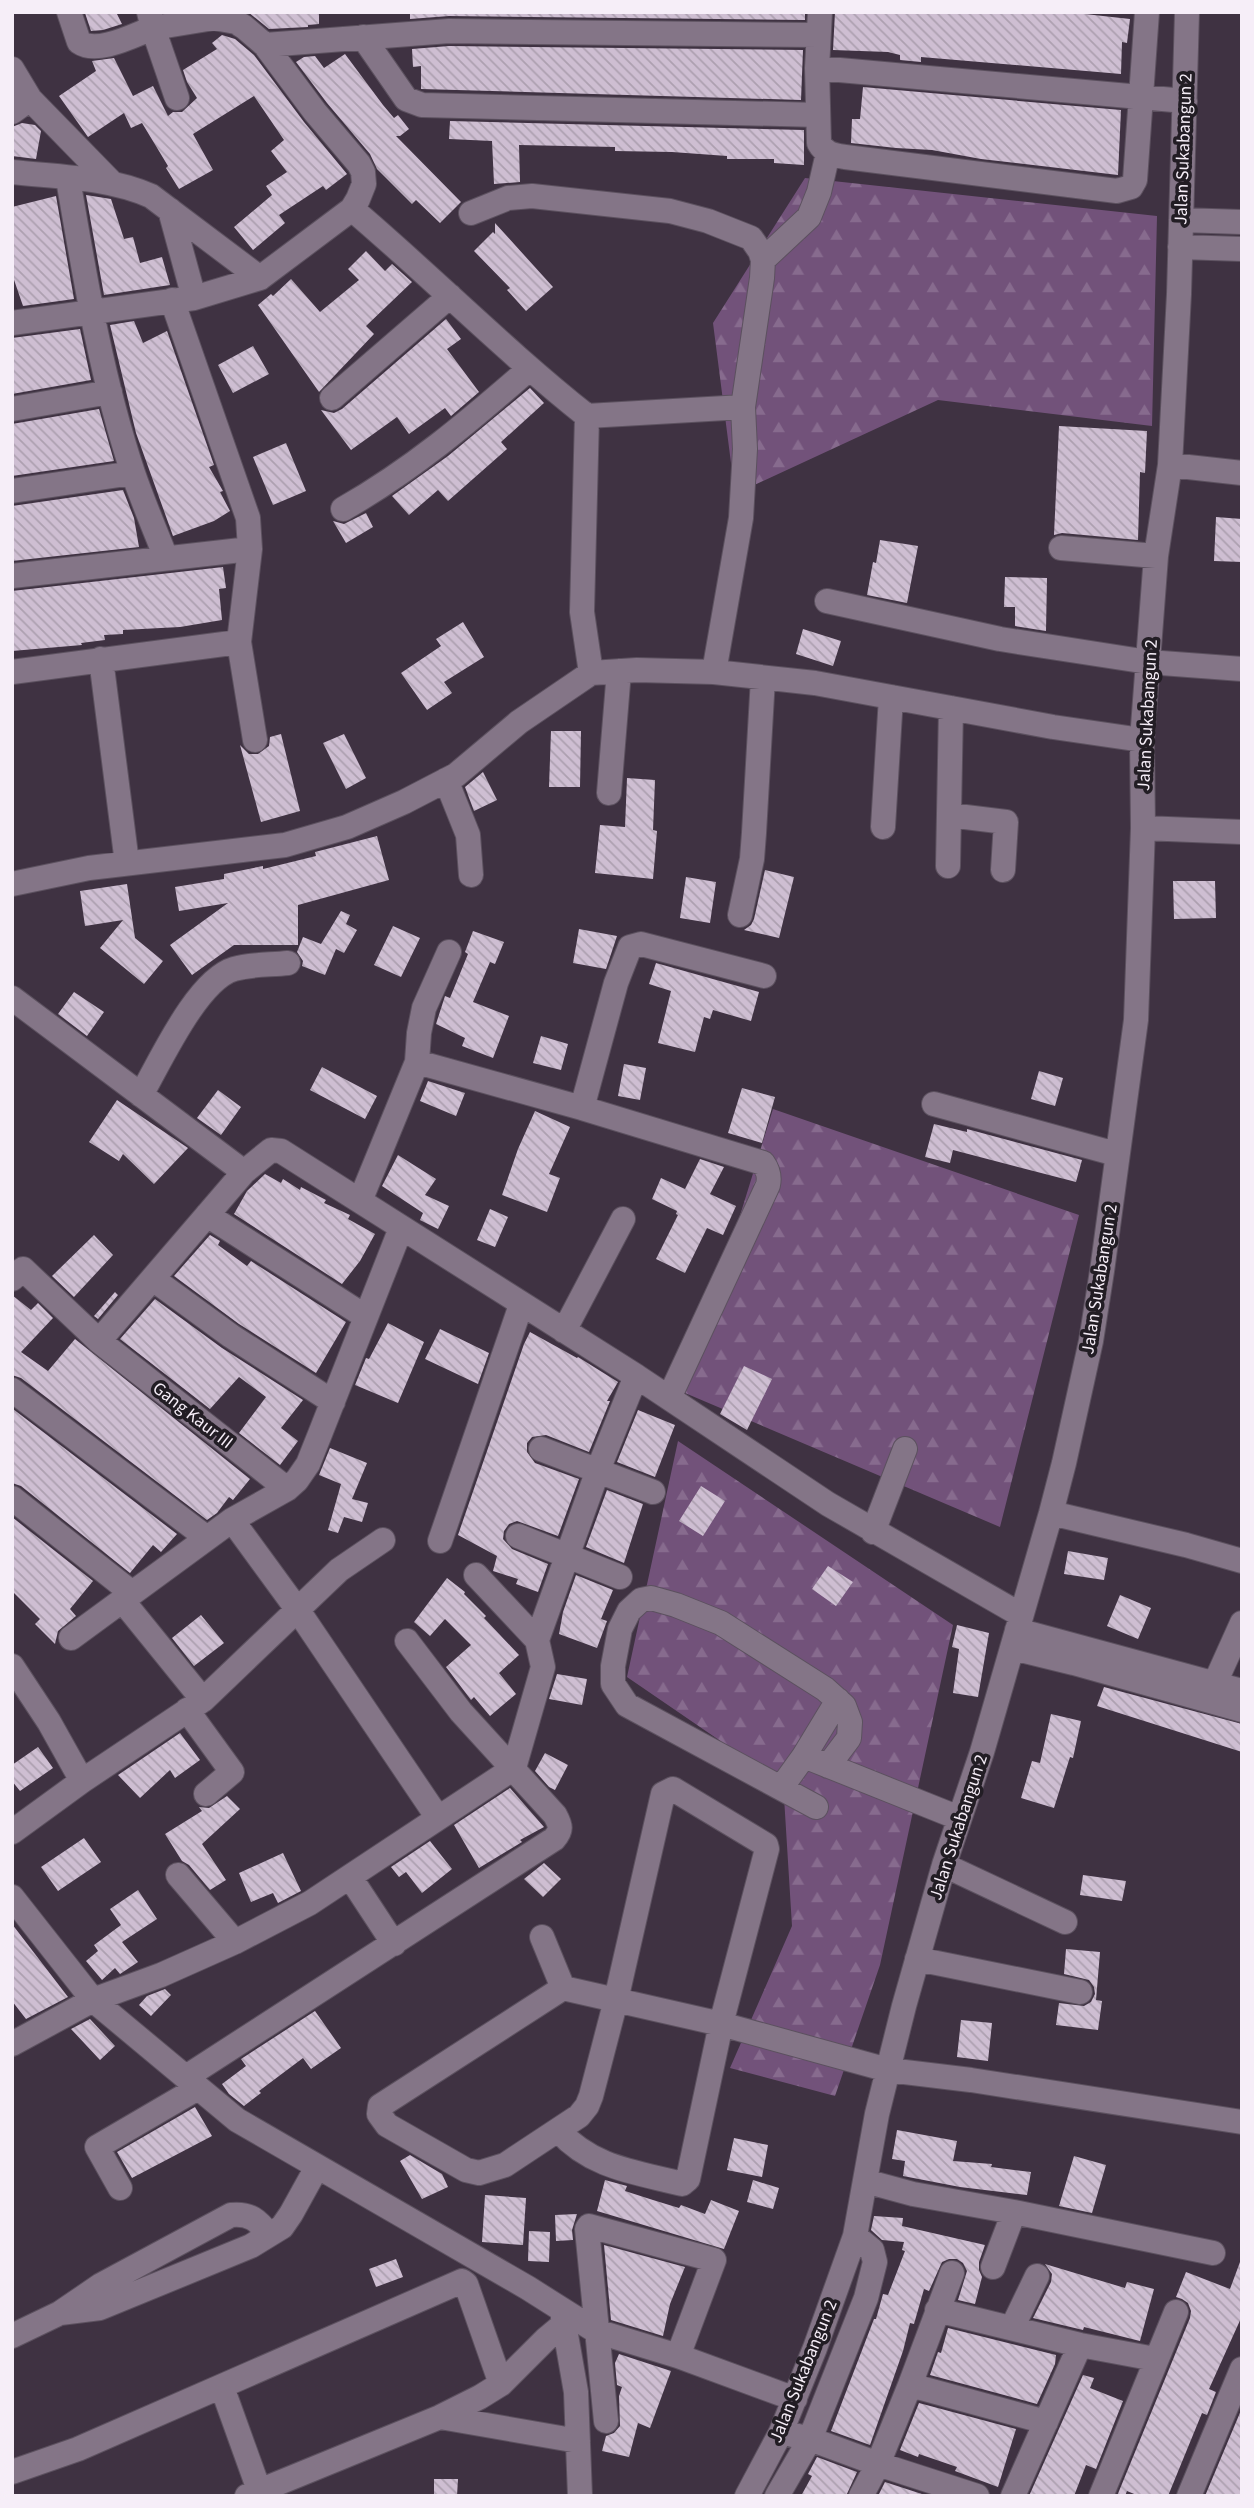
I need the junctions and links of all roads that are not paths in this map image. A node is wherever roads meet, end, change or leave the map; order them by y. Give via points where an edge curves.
1 (69, 12) edge
2 (1147, 12) edge
3 (1174, 12) edge
4 (1187, 13) edge
5 (151, 20) edge
6 (819, 23) edge
7 (363, 37) junction
8 (265, 45) junction
9 (817, 68) junction
10 (12, 69) edge
11 (177, 98) dead end
12 (1142, 98) junction
13 (1185, 101) junction
14 (21, 106) edge
15 (818, 115) junction
16 (828, 153) junction
17 (12, 172) edge
18 (68, 179) junction
19 (111, 182) junction
20 (352, 209) junction
21 (170, 210) junction
22 (471, 213) dead end
23 (1181, 220) junction
24 (1242, 222) edge
25 (1180, 247) junction
26 (1242, 249) edge
27 (764, 260) junction
28 (260, 278) junction
29 (450, 296) junction
30 (183, 299) junction
31 (91, 313) junction
32 (14, 317) edge
33 (528, 370) junction
34 (110, 392) junction
35 (332, 398) dead end
36 (743, 407) junction
37 (12, 409) edge
38 (587, 416) junction
39 (1170, 464) junction
40 (133, 472) junction
41 (1242, 473) edge
42 (12, 491) edge
43 (343, 509) dead end
44 (1061, 548) dead end
45 (250, 549) junction
46 (1156, 556) junction
47 (166, 558) junction
48 (12, 576) edge
49 (827, 601) dead end
50 (239, 642) junction
51 (101, 659) junction
52 (1148, 662) junction
53 (1242, 669) edge
54 (619, 671) junction
55 (12, 672) edge
56 (591, 673) junction
57 (714, 673) junction
58 (764, 678) junction
59 (891, 696) junction
60 (951, 708) junction
61 (255, 740) dead end
62 (1142, 740) junction
63 (446, 780) junction
64 (609, 793) dead end
65 (949, 815) junction
66 (883, 827) dead end
67 (1143, 828) junction
68 (1242, 832) edge
69 (127, 863) junction
70 (948, 866) dead end
71 (1003, 870) dead end
72 (471, 875) dead end
73 (12, 884) edge
74 (740, 915) dead end
75 (449, 952) dead end
76 (288, 963) dead end
77 (764, 976) dead end
78 (12, 998) edge
79 (417, 1062) junction
80 (141, 1095) junction
81 (934, 1104) dead end
82 (582, 1108) junction
83 (1116, 1154) junction
84 (244, 1172) junction
85 (360, 1201) junction
86 (207, 1215) junction
87 (623, 1219) dead end
88 (401, 1228) junction
89 (16, 1269) edge
90 (153, 1279) junction
91 (521, 1305) junction
92 (366, 1317) junction
93 (564, 1331) junction
94 (99, 1340) junction
95 (636, 1376) junction
96 (12, 1390) edge
97 (669, 1398) junction
98 (333, 1402) junction
99 (541, 1449) dead end
100 (905, 1449) dead end
101 (598, 1470) junction
102 (287, 1489) junction
103 (653, 1492) dead end
104 (12, 1498) edge
105 (1051, 1513) junction
106 (232, 1520) junction
107 (873, 1532) junction
108 (518, 1536) dead end
109 (207, 1538) junction
110 (383, 1540) dead end
111 (440, 1541) dead end
112 (568, 1557) junction
113 (1242, 1561) edge
114 (476, 1575) dead end
115 (620, 1577) dead end
116 (127, 1597) junction
117 (297, 1609) junction
118 (1242, 1623) edge
119 (1017, 1631) junction
120 (71, 1638) dead end
121 (537, 1640) junction
122 (407, 1642) dead end
123 (12, 1666) edge
124 (1215, 1683) junction
125 (1242, 1691) edge
126 (838, 1700) junction
127 (195, 1705) junction
128 (1242, 1710) edge
129 (804, 1756) junction
130 (828, 1766) junction
131 (514, 1768) junction
132 (82, 1781) junction
133 (781, 1788) junction
134 (206, 1794) dead end
135 (816, 1807) dead end
136 (438, 1818) junction
137 (959, 1818) junction
138 (12, 1832) edge
139 (944, 1865) junction
140 (178, 1875) dead end
141 (350, 1877) junction
142 (12, 1897) edge
143 (1065, 1922) dead end
144 (542, 1937) dead end
145 (235, 1942) junction
146 (394, 1944) junction
147 (917, 1959) junction
148 (564, 1988) junction
149 (1080, 1992) dead end
150 (93, 2000) junction
151 (616, 2000) junction
152 (721, 2024) junction
153 (16, 2035) edge
154 (888, 2070) junction
155 (192, 2083) junction
156 (1242, 2122) edge
157 (559, 2131) junction
158 (317, 2167) junction
159 (865, 2181) junction
160 (120, 2188) dead end
161 (1014, 2212) junction
162 (269, 2235) junction
163 (855, 2236) junction
164 (1213, 2253) dead end
165 (993, 2267) dead end
166 (952, 2273) dead end
167 (1037, 2276) dead end
168 (835, 2291) junction
169 (866, 2298) junction
170 (937, 2310) junction
171 (1176, 2312) dead end
172 (60, 2313) junction
173 (563, 2318) junction
174 (1012, 2328) junction
175 (596, 2331) junction
176 (12, 2336) edge
177 (1080, 2345) junction
178 (815, 2348) junction
179 (678, 2356) junction
180 (842, 2357) junction
181 (1155, 2359) junction
182 (1242, 2369) edge
183 (501, 2384) junction
184 (910, 2385) junction
185 (222, 2387) junction
186 (795, 2399) junction
187 (440, 2417) junction
188 (606, 2421) dead end
189 (1045, 2421) junction
190 (781, 2432) junction
191 (810, 2439) junction
192 (578, 2441) junction
193 (878, 2464) junction
194 (12, 2472) edge
195 (253, 2493) edge
196 (580, 2496) edge
197 (747, 2496) edge
198 (777, 2496) edge
199 (861, 2496) edge
200 (977, 2496) edge
201 (1013, 2496) edge
202 (1101, 2496) edge
203 (1189, 2496) edge

1 - 5 street via 79,42 88,47 100,47
2 - 12 street
3 - 4 street
4 - 13 street, Jalan Sukabangun 2
5 - 8 street via 227,19 244,26
5 - 11 street
6 - 7 street via 449,30
6 - 9 street
7 - 8 street
7 - 15 street via 406,99 422,105
8 - 20 street via 363,172 363,190
9 - 12 street
9 - 15 street
10 - 14 street
12 - 13 street
12 - 16 street via 1135,180 1125,190
13 - 23 street, Jalan Sukabangun 2
14 - 19 street via 64,132
15 - 16 street via 819,143
16 - 27 street via 809,217
17 - 18 street
18 - 19 street
18 - 31 street
19 - 21 street via 151,196
20 - 28 street
20 - 29 street
21 - 28 street
21 - 30 street
22 - 27 street via 508,198 532,196 670,211 751,238
23 - 24 street
23 - 25 street, Jalan Sukabangun 2
25 - 26 street
25 - 39 street, Jalan Sukabangun 2
27 - 36 street
28 - 30 street
29 - 33 street
29 - 35 street
30 - 31 street
30 - 45 street via 248,518
31 - 32 street
31 - 34 street
33 - 38 street
33 - 43 street via 430,453
34 - 37 street
34 - 40 street
36 - 38 street
36 - 57 street via 741,518
38 - 56 street via 582,612
39 - 41 street
39 - 46 street, Jalan Sukabangun 2
40 - 42 street
40 - 47 street
44 - 46 street
45 - 47 street
45 - 50 street
46 - 52 street, Jalan Sukabangun 2
47 - 48 street
49 - 52 street via 1000,639
50 - 51 street
50 - 61 street
51 - 55 street
51 - 69 street
52 - 53 street
52 - 62 street, Jalan Sukabangun 2
54 - 56 street
54 - 57 street
54 - 64 street
56 - 63 street
57 - 58 street
58 - 59 street
58 - 74 street via 754,833
59 - 60 street
59 - 66 street
60 - 62 street
60 - 65 street
62 - 67 street, Jalan Sukabangun 2
63 - 69 street via 347,827 285,845
63 - 72 street via 468,835
65 - 70 street
65 - 71 street via 1006,822
67 - 68 street
67 - 83 street, Jalan Sukabangun 2 via 1136,1020
69 - 73 street
75 - 79 street via 424,1008
76 - 80 street via 232,969 219,976 189,1011
77 - 82 street via 641,944 630,947
78 - 80 street
79 - 82 street
79 - 85 street
80 - 84 street
81 - 83 street
82 - 97 street via 763,1163 769,1175
83 - 105 street, Jalan Sukabangun 2 via 1091,1341
84 - 85 street via 271,1150 278,1150
84 - 86 street
85 - 88 street
86 - 90 street
86 - 92 street
87 - 93 street
88 - 91 street
88 - 92 street
89 - 94 street, Gang Kaur III
90 - 94 street
90 - 98 street
91 - 93 street
91 - 111 street
92 - 98 street
93 - 95 street
94 - 102 street, Gang Kaur III
95 - 97 street
95 - 101 street
96 - 109 street
97 - 107 street
98 - 102 street via 308,1464
99 - 101 street
100 - 107 street
101 - 103 street
101 - 112 street
102 - 106 street
104 - 116 street
105 - 113 street
105 - 119 street, Jalan Sukabangun 2
106 - 109 street
106 - 117 street
107 - 119 street
108 - 112 street
109 - 116 street
110 - 117 street via 338,1570
112 - 115 street
112 - 121 street
114 - 121 street
116 - 120 street
116 - 127 street
117 - 127 street
117 - 136 street
118 - 124 street
119 - 124 street
119 - 128 street via 1074,1663
119 - 137 street, Jalan Sukabangun 2
121 - 131 street via 543,1667
122 - 131 street via 461,1712
123 - 132 street
124 - 125 street
126 - 129 street
126 - 130 street via 849,1722 849,1738
126 - 133 street via 721,1623 651,1598 629,1611 612,1666 613,1684 627,1705
127 - 132 street
127 - 134 street via 232,1772
129 - 130 street
129 - 133 street
130 - 137 street
131 - 136 street
131 - 146 street via 555,1815 560,1832
132 - 138 street
133 - 135 street
136 - 141 street
137 - 139 street, Jalan Sukabangun 2
139 - 143 street
139 - 147 street, Jalan Sukabangun 2
140 - 145 street
141 - 145 street
141 - 146 street
142 - 150 street
144 - 148 street
145 - 150 street
146 - 155 street
147 - 149 street
147 - 154 street, Jalan Sukabangun 2
148 - 151 street
148 - 157 street via 378,2111 387,2125 479,2174 505,2165
150 - 153 street
150 - 155 street
151 - 152 street
151 - 152 street via 663,1794 673,1789 767,1847
151 - 157 street via 587,2106
152 - 154 street
152 - 157 street via 687,2182 585,2155
154 - 156 street
154 - 159 street, Jalan Sukabangun 2
155 - 158 street via 237,2120
155 - 160 street via 97,2147
158 - 162 street via 282,2227
158 - 173 street via 528,2288
159 - 161 street
159 - 163 street, Jalan Sukabangun 2
161 - 164 street
161 - 165 street
162 - 172 street via 100,2308
162 - 172 street via 249,2215 231,2215 100,2285
163 - 168 street, Jalan Sukabangun 2
163 - 169 street via 872,2250 875,2262
166 - 170 street
167 - 174 street
168 - 169 street
168 - 178 street, Jalan Sukabangun 2
169 - 180 street
170 - 174 street
170 - 184 street
171 - 181 street
172 - 176 street
173 - 175 street
173 - 183 street
173 - 192 street via 576,2392
174 - 177 street
175 - 179 street
175 - 179 street via 590,2226 714,2260
175 - 188 street
177 - 181 street
177 - 189 street
178 - 180 street
178 - 186 street, Jalan Sukabangun 2
179 - 186 street
180 - 191 street
181 - 202 street
182 - 203 street
183 - 185 street via 462,2281
183 - 187 street
184 - 189 street
184 - 193 street
185 - 194 street
185 - 195 street
186 - 190 street, Jalan Sukabangun 2
187 - 192 street
187 - 195 street
189 - 201 street
190 - 191 street
190 - 197 street, Jalan Sukabangun 2
191 - 193 street
191 - 198 street
192 - 196 street
193 - 199 street
193 - 200 street

